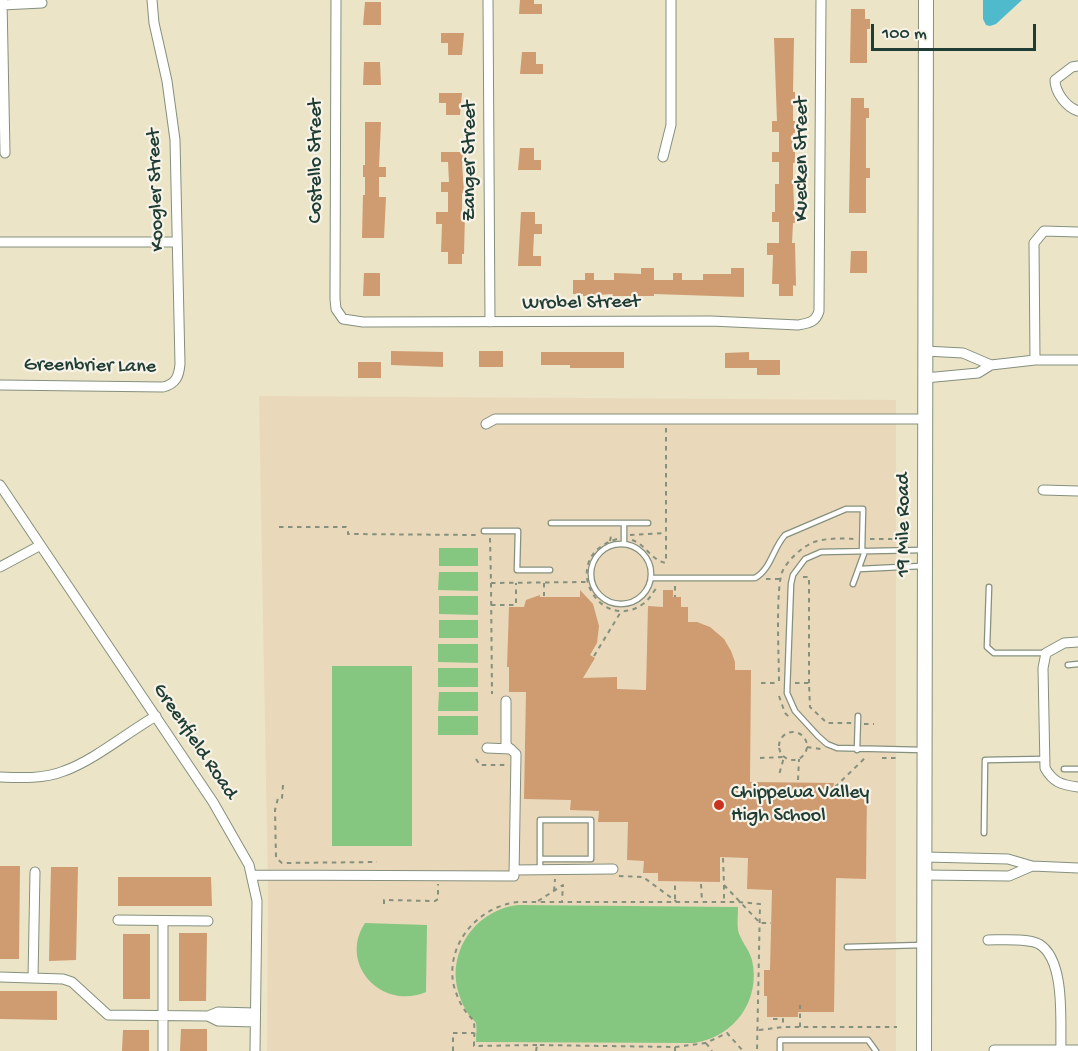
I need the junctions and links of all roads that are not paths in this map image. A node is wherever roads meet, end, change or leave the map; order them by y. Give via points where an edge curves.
1 (152, 0) edge
2 (336, 0) edge
3 (488, 0) edge
4 (671, 0) edge
5 (821, 0) edge
6 (926, 0) edge
7 (2, 2) edge
8 (42, 3) dead end
9 (1078, 66) edge
10 (2, 105) edge
11 (1078, 111) edge
12 (5, 153) dead end
13 (663, 157) dead end
14 (1078, 232) edge
15 (177, 242) junction
16 (0, 243) edge
17 (817, 317) joint
18 (343, 319) joint
19 (490, 322) junction
20 (925, 351) junction
21 (1035, 360) junction
22 (1078, 360) edge
23 (991, 365) junction
24 (925, 378) junction
25 (177, 379) joint
26 (0, 386) edge
27 (925, 419) junction
28 (486, 424) dead end
29 (0, 485) edge
30 (1043, 490) dead end
31 (1078, 491) edge
32 (551, 522) dead end
33 (624, 522) junction
34 (648, 523) dead end
35 (484, 531) dead end
36 (624, 544) junction
37 (39, 546) junction
38 (925, 550) junction
39 (864, 551) junction
40 (925, 566) junction
41 (0, 567) edge
42 (859, 568) junction
43 (550, 570) dead end
44 (651, 578) junction
45 (853, 584) dead end
46 (988, 587) dead end
47 (1078, 642) edge
48 (1046, 653) junction
49 (1068, 664) dead end
50 (1078, 664) edge
51 (506, 701) dead end
52 (156, 716) junction
53 (858, 716) dead end
54 (487, 748) dead end
55 (511, 749) junction
56 (856, 750) junction
57 (925, 750) junction
58 (1044, 759) junction
59 (1064, 769) dead end
60 (1078, 769) edge
61 (0, 777) edge
62 (1078, 787) edge
63 (984, 833) dead end
64 (925, 857) junction
65 (540, 859) junction
66 (591, 864) junction
67 (1032, 866) junction
68 (1078, 868) edge
69 (540, 869) junction
70 (613, 869) road end
71 (514, 870) junction
72 (35, 872) dead end
73 (252, 874) junction
74 (925, 875) junction
75 (118, 920) dead end
76 (163, 921) junction
77 (208, 921) dead end
78 (987, 940) dead end
79 (924, 945) junction
80 (848, 946) dead end
81 (0, 976) edge
82 (33, 978) junction
83 (163, 1016) junction
84 (255, 1018) junction
85 (994, 1050) edge
86 (1061, 1050) edge
87 (1078, 1050) edge
88 (163, 1051) edge
89 (255, 1051) edge
90 (780, 1051) edge
91 (876, 1051) edge
92 (924, 1051) edge

1 - 15 street, Koogler Street via 173,119
2 - 18 street, Costello Street via 335,299
3 - 19 street, Zanger Street
4 - 13 street via 671,124
5 - 17 street, Kuecken Street
6 - 20 street, 19 Mile Road
7 - 8 street
7 - 10 street
9 - 11 street via 1055,80 1055,87 1067,105
10 - 12 street
14 - 21 street via 1044,231 1034,243
15 - 16 street
15 - 25 street, Koogler Street
17 - 19 street, Wrobel Street via 811,323 798,325 711,321
18 - 19 street, Wrobel Street
20 - 23 street via 963,353
20 - 24 street, 19 Mile Road
21 - 22 street
21 - 23 street
23 - 24 street via 978,373
24 - 27 street, 19 Mile Road
25 - 26 street, Greenbrier Lane via 163,387
27 - 28 street via 495,418
27 - 38 street, 19 Mile Road
29 - 37 street, Greenfield Road
30 - 31 street
32 - 33 lane
33 - 34 lane
33 - 36 lane
35 - 43 lane via 518,531 517,570
36 - 44 lane via 633,546 647,559
36 - 44 lane via 606,549 594,562 592,581 601,597 618,604 636,601 649,587
37 - 41 street
37 - 52 street, Greenfield Road
38 - 39 lane
38 - 40 street, 19 Mile Road
39 - 42 lane
39 - 44 lane via 864,509 846,510 785,534 767,568 755,578
39 - 56 lane via 813,554 793,575 787,693 795,711 827,744
40 - 42 lane
40 - 57 street, 19 Mile Road
42 - 45 lane
46 - 48 lane via 987,647 994,653
47 - 48 street via 1064,643
48 - 58 street
49 - 50 lane
51 - 55 street via 506,745
52 - 61 street via 64,771 43,776
52 - 73 street, Greenfield Road via 228,827
53 - 56 lane
54 - 55 street
55 - 71 street via 516,754
56 - 57 lane
57 - 64 street, 19 Mile Road
58 - 62 street via 1052,780
58 - 63 lane via 985,760
59 - 60 lane
64 - 67 street via 1008,859
64 - 74 street, 19 Mile Road
65 - 66 lane
65 - 66 lane via 540,820 591,820
65 - 69 lane
66 - 69 street
66 - 70 street
67 - 68 street
67 - 74 street via 1009,876
69 - 71 street
71 - 73 street via 514,876
72 - 82 street
73 - 84 street, Greenfield Road via 257,901
74 - 79 street, 19 Mile Road
75 - 76 street
76 - 77 street
76 - 83 street
78 - 86 street via 1038,943 1049,955 1058,977
79 - 80 lane
79 - 92 street, 19 Mile Road
81 - 82 street
82 - 83 street via 72,982 108,1015
83 - 84 street via 208,1016 218,1012
83 - 88 street
84 - 89 street, Greenfield Road
85 - 86 street
86 - 87 street
90 - 91 lane via 780,1040 868,1040

